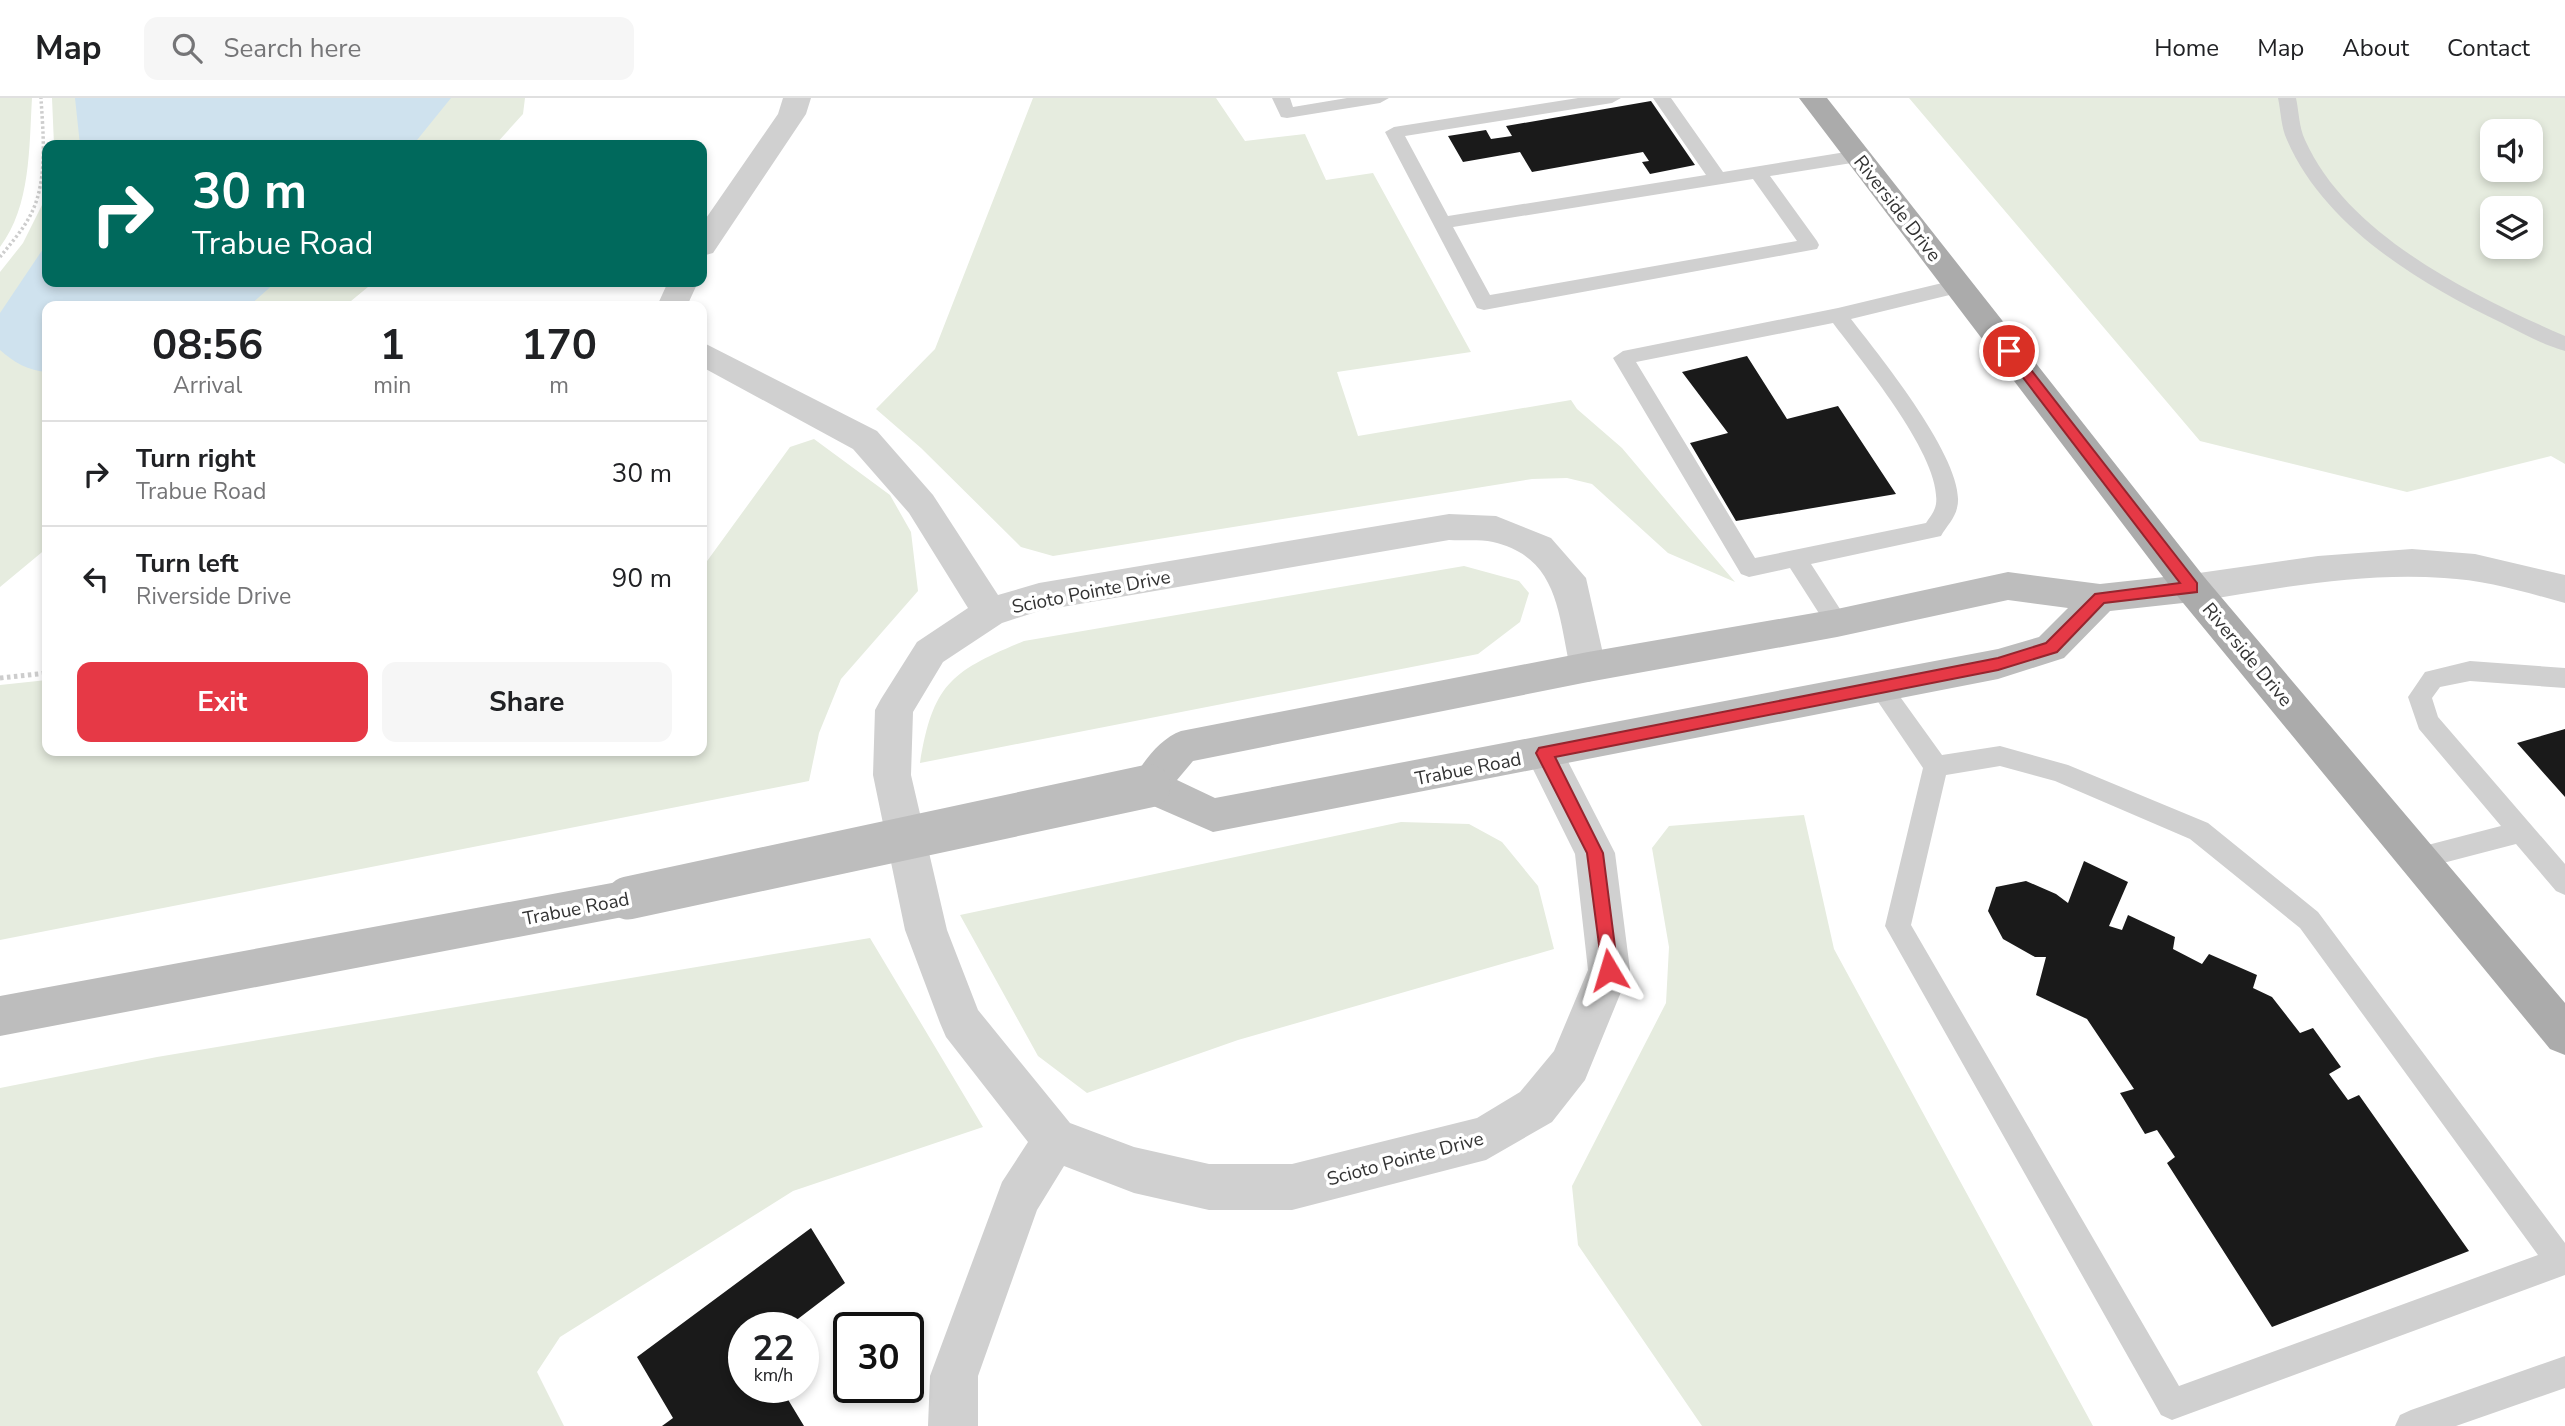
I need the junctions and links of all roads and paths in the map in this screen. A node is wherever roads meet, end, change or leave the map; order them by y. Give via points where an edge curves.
1 (41, 98) edge
2 (797, 98) edge
3 (1281, 98) edge
4 (1380, 98) edge
5 (1612, 98) edge
6 (1662, 98) edge
7 (1813, 98) edge
8 (2287, 98) edge
9 (1858, 156) junction
10 (1758, 173) junction
11 (1718, 179) junction
12 (1442, 223) junction
13 (707, 239) edge
14 (0, 257) edge
15 (1959, 286) junction
16 (1838, 315) junction
17 (2565, 344) edge
18 (707, 356) edge
19 (1795, 558) junction
20 (2192, 587) junction
21 (2565, 589) edge
22 (2100, 598) junction
23 (990, 612) junction
24 (1836, 623) junction
25 (1588, 667) junction
26 (42, 674) edge
27 (0, 678) edge
28 (2565, 678) edge
29 (1880, 687) junction
30 (1544, 753) junction
31 (1936, 766) junction
32 (1149, 786) junction
33 (2521, 832) junction
34 (2420, 858) junction
35 (2565, 883) edge
36 (0, 1016) edge
37 (2562, 1028) edge
38 (1055, 1140) junction
39 (2563, 1261) edge
40 (2565, 1372) edge
41 (953, 1426) edge
42 (2411, 1426) edge

1 - 14 path via 41,167 33,211
2 - 13 street via 792,114
3 - 4 lane via 1287,113
5 - 12 lane via 1394,132
6 - 11 lane
7 - 9 main road, Riverside Drive
8 - 17 lane via 2295,139 2325,188 2370,232 2432,277 2513,323
9 - 10 lane
9 - 15 main road, Riverside Drive
10 - 11 lane
10 - 12 lane via 1810,246 1484,303
11 - 12 lane
15 - 16 lane
15 - 20 main road, Riverside Drive
16 - 19 lane via 1934,451 1946,481 1948,506 1933,530
16 - 19 lane via 1623,358 1749,568
18 - 23 street via 865,440 921,503
19 - 24 lane
20 - 21 street via 2325,569 2443,564
20 - 22 main road
20 - 34 main road, Riverside Drive
22 - 24 main road via 2008,586
22 - 29 main road, Trabue Road via 2051,648 1998,664
23 - 25 street, Scioto Pointe Drive via 1039,597 1450,527 1496,529 1539,547 1568,578
23 - 38 street, Scioto Pointe Drive via 930,652 894,710 892,775 926,930 961,1023
24 - 25 main road
25 - 32 main road via 1181,747
26 - 27 path
28 - 33 lane via 2470,671 2433,679 2420,697 2428,722
29 - 30 main road, Trabue Road
29 - 31 lane
30 - 32 main road, Trabue Road via 1213,815
30 - 38 street, Scioto Pointe Drive via 1595,853 1609,970 1570,1065 1536,1107 1486,1138 1292,1187 1209,1187 1134,1170
31 - 39 lane via 2000,756 2059,772 2199,831 2309,920
31 - 39 lane via 1898,926 2172,1404
32 - 36 main road, Trabue Road, bridge via 628,898
33 - 34 lane
33 - 35 lane
34 - 37 main road, Riverside Drive
38 - 41 street via 1018,1198 954,1376
40 - 42 lane

